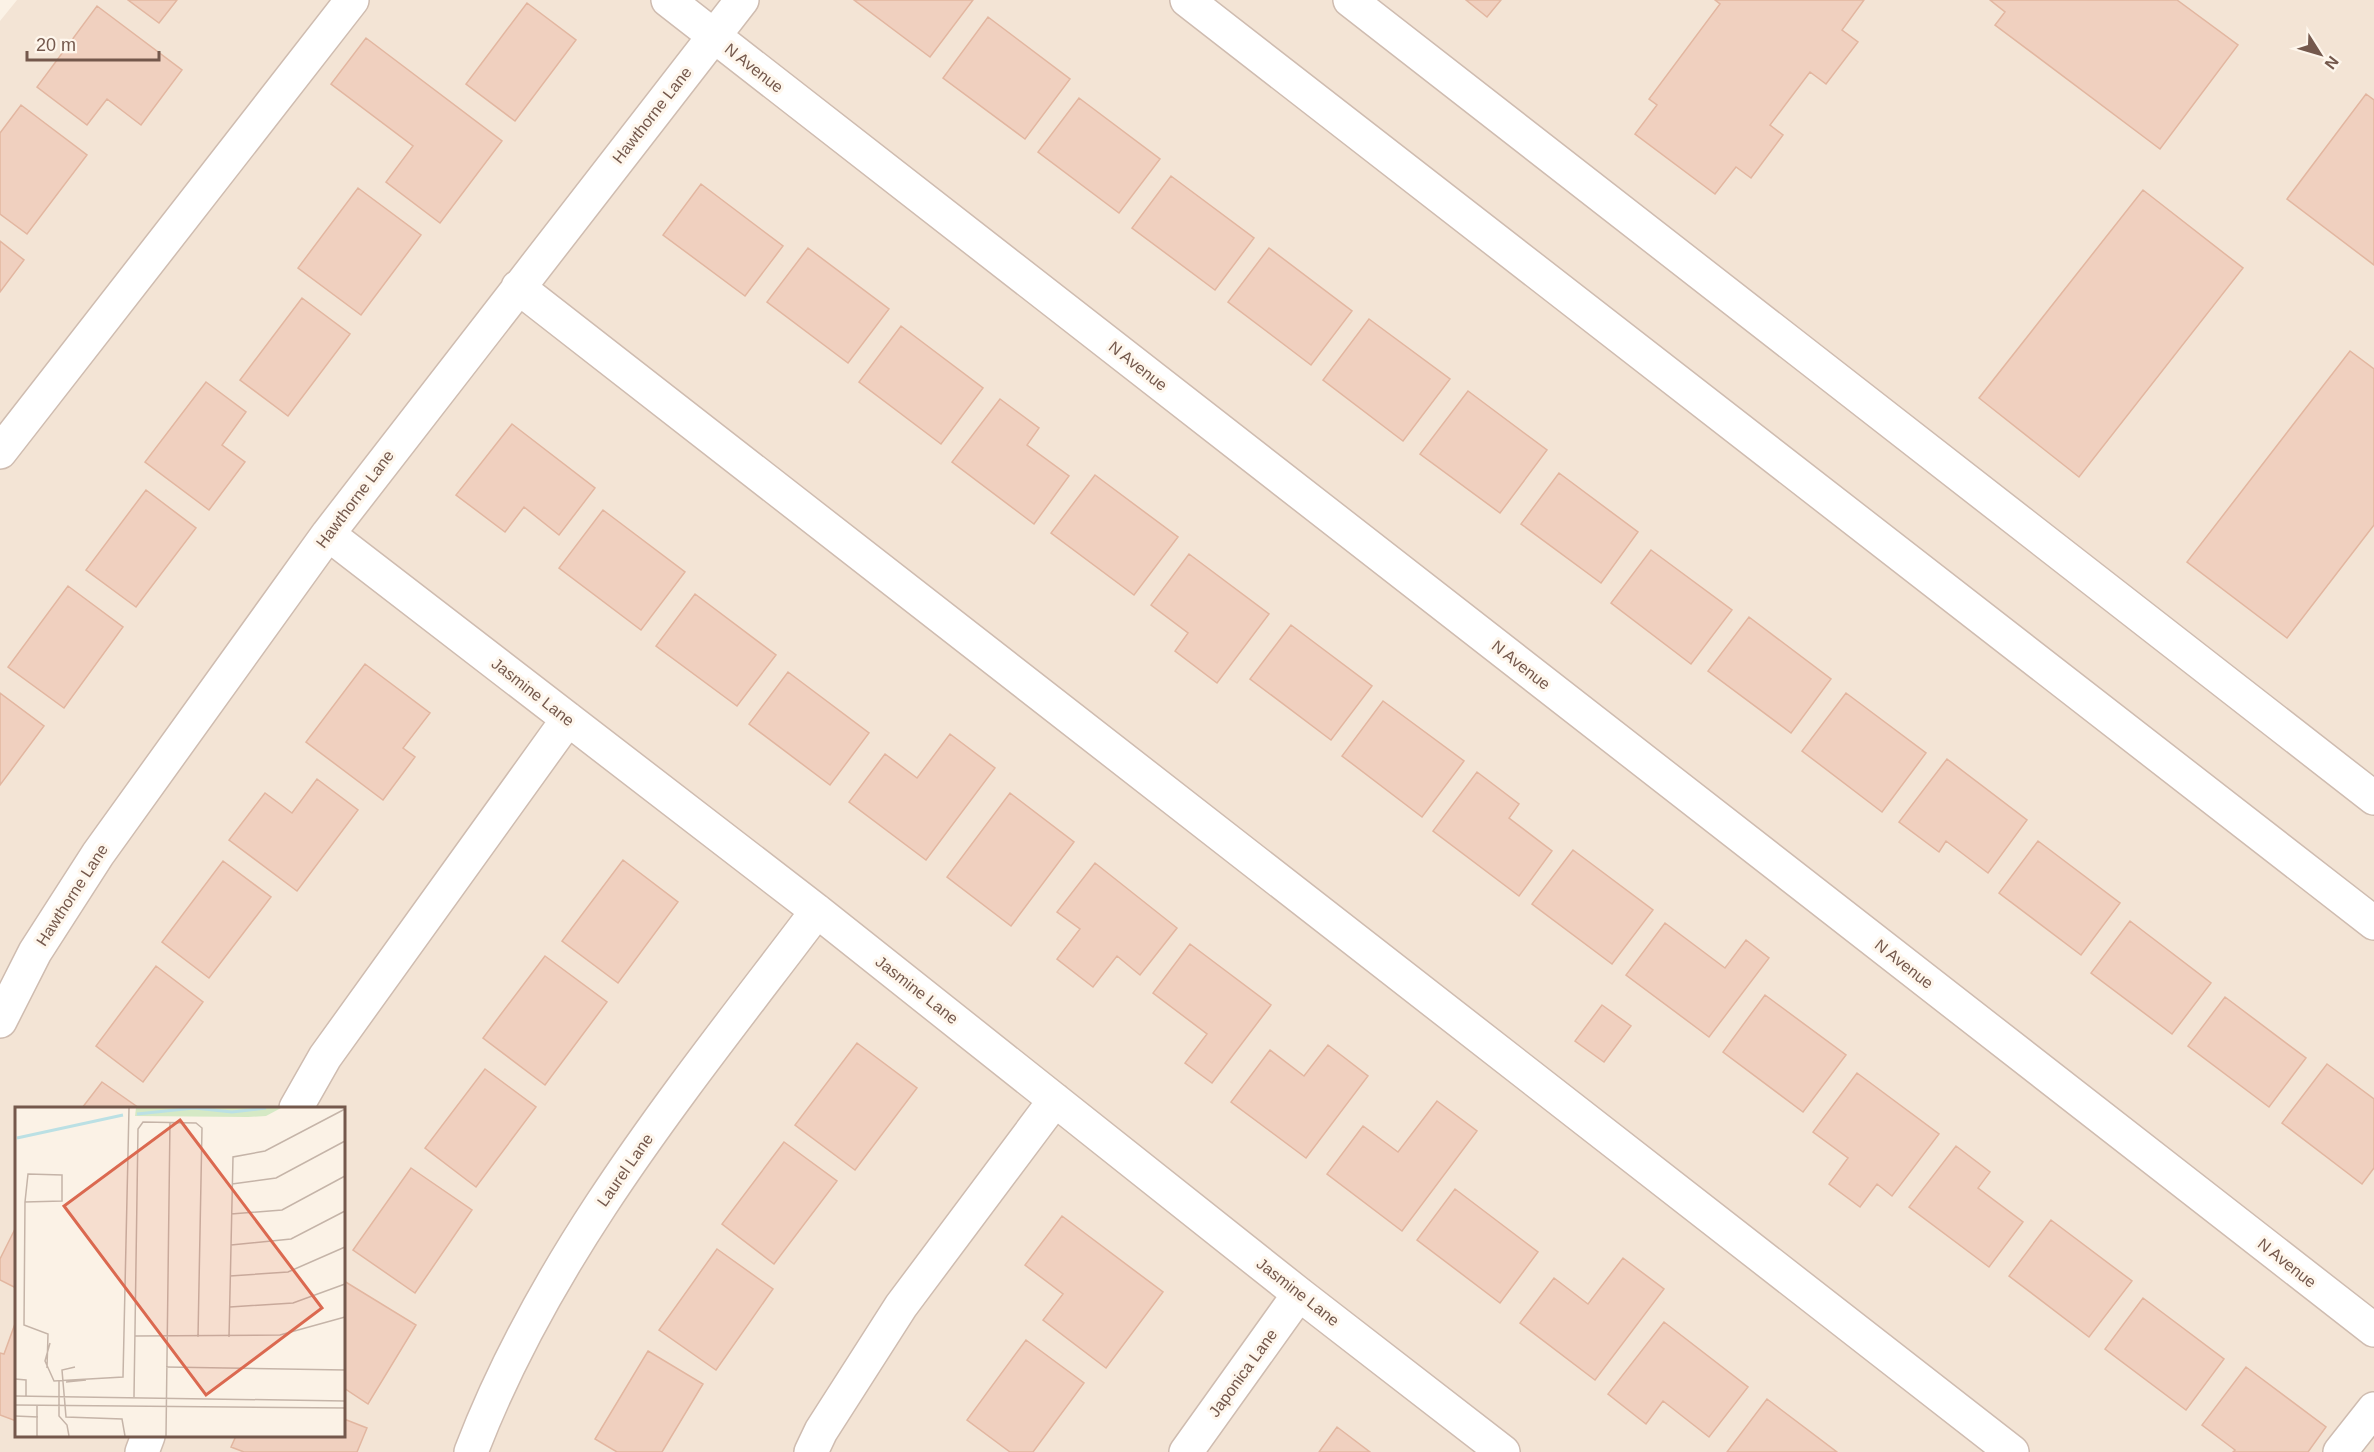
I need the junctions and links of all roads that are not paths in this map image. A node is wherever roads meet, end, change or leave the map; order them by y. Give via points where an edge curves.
1 (352, 0) edge
2 (668, 0) edge
3 (742, 0) edge
4 (1187, 0) edge
5 (1350, 0) edge
6 (714, 36) junction
7 (518, 287) junction
8 (0, 452) edge
9 (328, 534) junction
10 (568, 719) junction
11 (2374, 798) edge
12 (817, 911) junction
13 (2374, 923) edge
14 (0, 1021) edge
15 (1055, 1100) junction
16 (297, 1107) edge
17 (1299, 1294) junction
18 (2374, 1330) edge
19 (2374, 1409) edge
20 (148, 1437) edge
21 (142, 1452) edge
22 (471, 1452) edge
23 (811, 1452) edge
24 (1186, 1452) edge
25 (1503, 1452) edge
26 (2012, 1452) edge
27 (2340, 1452) edge

1 - 8 street
2 - 6 street, N Avenue
3 - 6 street, Hawthorne Lane
4 - 13 street
5 - 11 street
6 - 7 street, Hawthorne Lane
6 - 18 street, N Avenue
7 - 9 street, Hawthorne Lane
7 - 26 street
9 - 10 street, Jasmine Lane
9 - 14 street, Hawthorne Lane via 98,854 35,952
10 - 12 street, Jasmine Lane
10 - 16 street via 325,1057
12 - 15 street, Jasmine Lane
12 - 22 street, Laurel Lane via 591,1219 538,1305 491,1400
15 - 17 street, Jasmine Lane
15 - 23 street via 901,1306
17 - 24 street, Japonica Lane
17 - 25 street, Jasmine Lane
19 - 27 street
20 - 21 street

